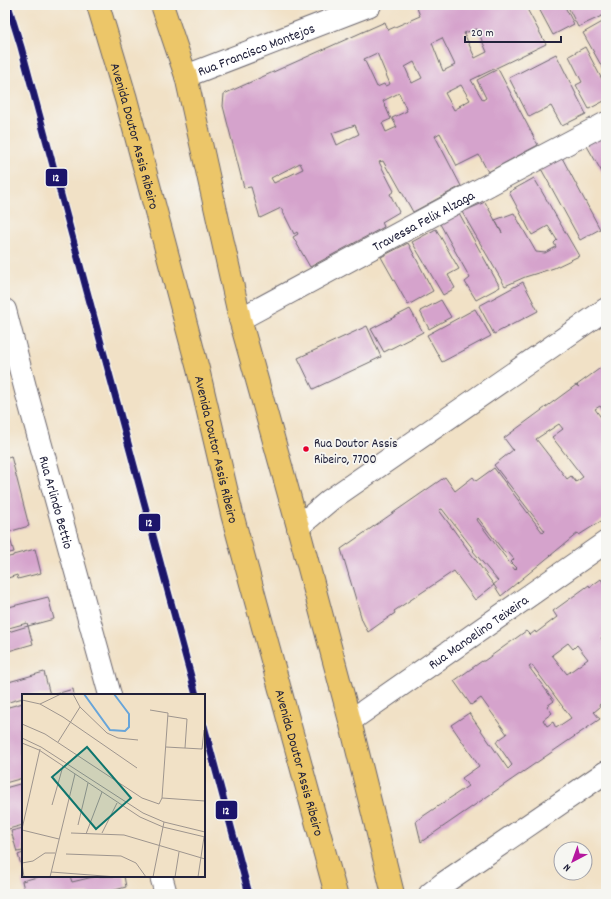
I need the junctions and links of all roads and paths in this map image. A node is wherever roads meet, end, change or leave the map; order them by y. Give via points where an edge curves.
1 (98, 5) edge
2 (162, 5) edge
3 (370, 5) edge
4 (186, 76) junction
5 (606, 123) edge
6 (606, 309) edge
7 (5, 310) edge
8 (240, 318) junction
9 (298, 527) junction
10 (606, 542) edge
11 (110, 694) edge
12 (350, 721) junction
13 (606, 772) edge
14 (161, 877) edge
15 (166, 894) edge
16 (336, 894) edge
17 (393, 894) edge
18 (430, 894) edge

1 - 16 main road, Avenida Doutor Assis Ribeiro via 128,106 198,369 232,514
2 - 4 main road
3 - 4 street, Rua Francisco Montejos
4 - 8 main road
5 - 8 street, Travessa Felix Alzaga
6 - 9 street via 330,500
7 - 11 street, Rua Arlindo Bettio
8 - 9 main road
9 - 12 main road
10 - 12 street, Rua Manoelino Teixeira
12 - 17 main road
13 - 18 street
14 - 15 street

